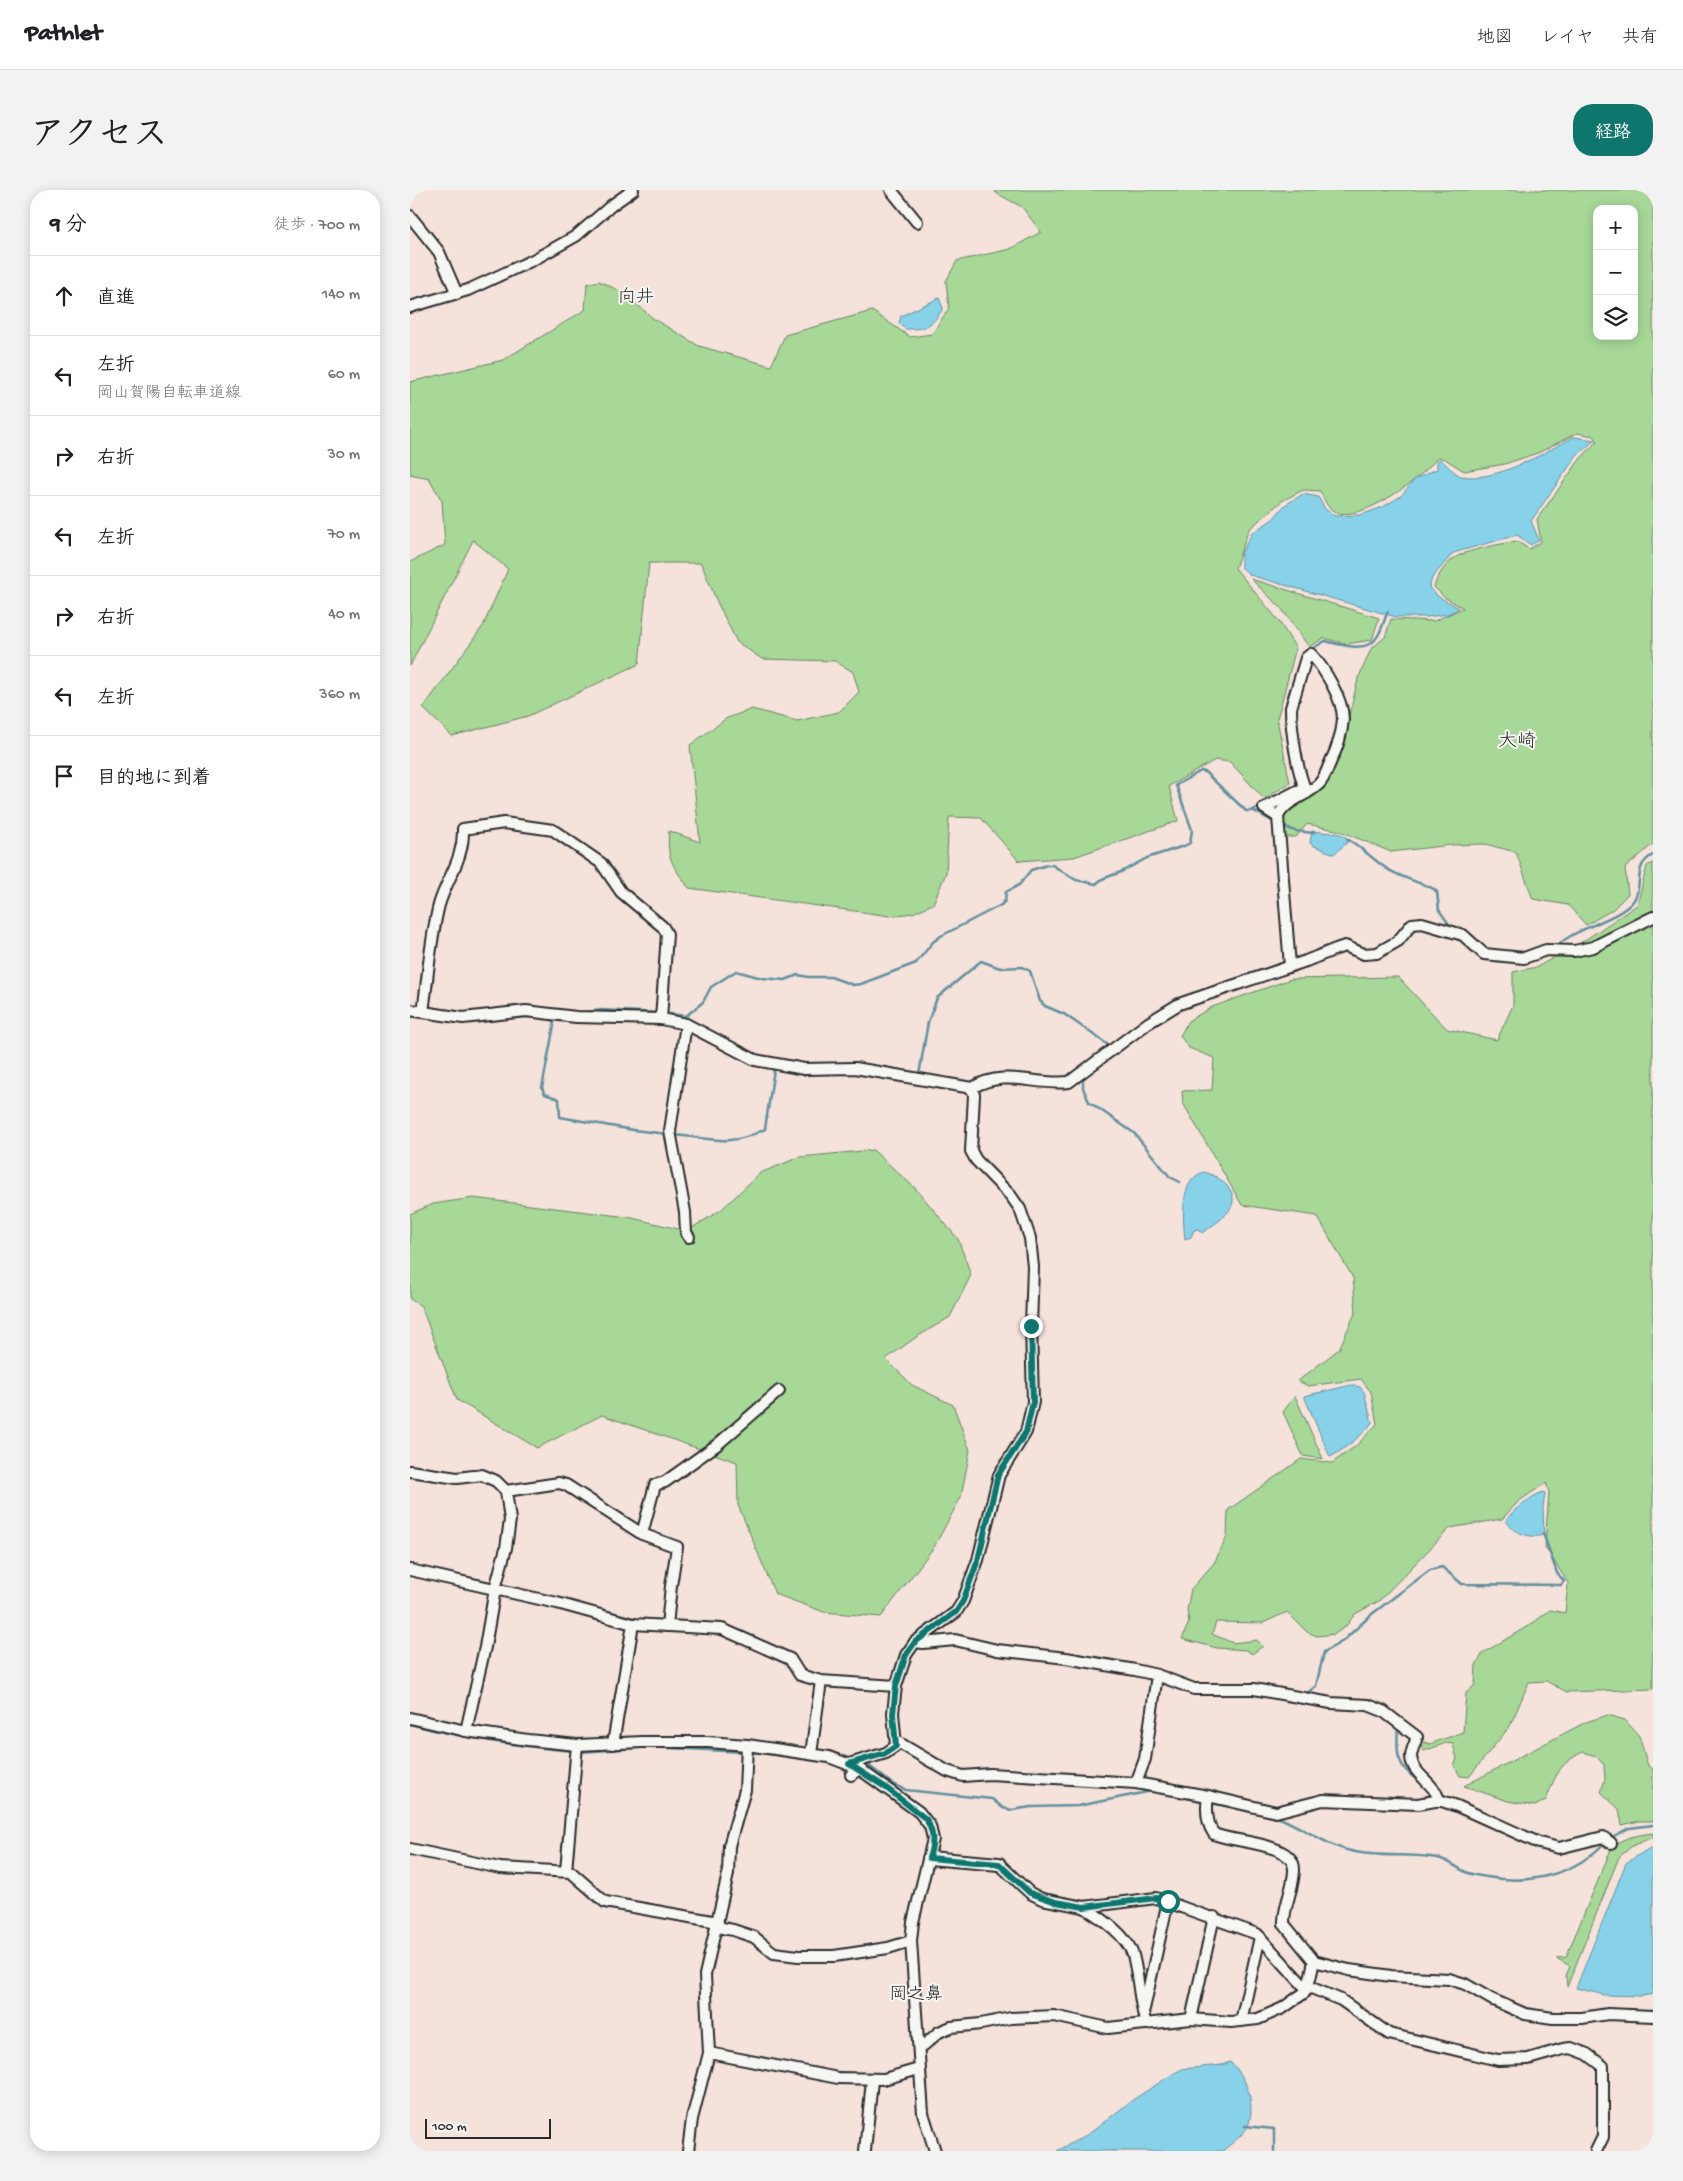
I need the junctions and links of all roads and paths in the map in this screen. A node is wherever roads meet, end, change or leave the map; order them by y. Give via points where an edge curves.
1 (633, 190) edge
2 (891, 190) edge
3 (410, 216) edge
4 (917, 222) dead end
5 (457, 294) junction
6 (410, 306) edge
7 (1305, 788) junction
8 (1278, 817) junction
9 (1653, 918) edge
10 (1290, 966) junction
11 (410, 1010) edge
12 (423, 1012) junction
13 (662, 1015) junction
14 (686, 1024) junction
15 (972, 1088) junction
16 (689, 1237) dead end
17 (779, 1391) dead end
18 (410, 1471) edge
19 (506, 1491) junction
20 (642, 1534) junction
21 (410, 1570) edge
22 (495, 1589) junction
23 (633, 1624) junction
24 (667, 1626) junction
25 (915, 1642) junction
26 (1157, 1675) junction
27 (821, 1681) junction
28 (896, 1686) junction
29 (410, 1718) edge
30 (466, 1731) junction
31 (897, 1741) junction
32 (613, 1744) junction
33 (576, 1749) junction
34 (747, 1750) junction
35 (811, 1754) junction
36 (854, 1768) junction
37 (1136, 1782) junction
38 (1207, 1800) junction
39 (1435, 1801) junction
40 (1608, 1841) dead end
41 (410, 1849) edge
42 (929, 1858) junction
43 (999, 1864) joint
44 (566, 1871) junction
45 (1168, 1901) junction
46 (1084, 1907) junction
47 (1214, 1917) junction
48 (717, 1925) junction
49 (1260, 1937) junction
50 (911, 1942) junction
51 (1314, 1961) junction
52 (1308, 1988) junction
53 (1653, 2016) edge
54 (1144, 2019) junction
55 (1191, 2019) junction
56 (1241, 2021) junction
57 (919, 2046) junction
58 (709, 2053) junction
59 (919, 2069) junction
60 (872, 2080) junction
61 (688, 2151) edge
62 (865, 2151) edge
63 (935, 2151) edge
64 (1596, 2151) edge

1 - 5 street via 576,236 533,260
2 - 4 street
3 - 5 street via 439,252
5 - 6 street
7 - 7 street via 1296,754 1291,708 1306,658 1311,654 1331,685 1343,720 1339,743 1320,783
7 - 8 street via 1280,811
7 - 8 street via 1264,808
8 - 10 street
9 - 10 street via 1593,947 1574,951 1553,950 1524,958 1493,956 1479,950 1463,935 1416,922 1408,926 1392,946 1377,953 1364,954 1345,946
10 - 15 street via 1179,1004 1069,1082 1013,1077 984,1081
11 - 12 street
12 - 13 street via 463,1018 526,1011 576,1017
12 - 13 street via 436,919 459,859 463,829 495,823 553,830 601,863 621,892 664,927 667,934
13 - 14 street
14 - 15 street via 755,1060 804,1069 855,1068
14 - 16 street via 670,1134
15 - 25 street via 971,1151 1012,1196 1030,1238 1033,1402 1026,1432 998,1475 978,1560 963,1601 956,1612
17 - 20 street via 718,1444 665,1482 655,1485
18 - 19 street via 457,1478 482,1475 496,1481
19 - 20 street via 552,1482 566,1485
19 - 22 street via 510,1520
20 - 24 street via 677,1547
21 - 22 street
22 - 23 street
22 - 30 street
23 - 24 street
23 - 32 street
24 - 27 street via 727,1631 790,1659 800,1675
25 - 26 street via 960,1640 998,1650 1066,1658
25 - 28 street via 906,1655
26 - 37 street via 1145,1759
26 - 39 street via 1194,1689 1270,1690 1330,1703 1375,1707 1417,1737 1411,1756 1414,1767 1435,1789 1438,1797
27 - 28 street
27 - 35 street
28 - 31 street via 893,1714
29 - 30 street
30 - 33 street
31 - 36 street via 889,1752
31 - 37 street via 940,1767 963,1776 990,1774
32 - 33 street
32 - 34 street via 671,1741
33 - 44 street
34 - 35 street
34 - 48 street via 745,1790 729,1846 728,1874
35 - 36 street
36 - 42 street via 898,1796 926,1819 933,1839
37 - 38 street
38 - 39 street via 1276,1812 1323,1800 1418,1804
38 - 51 street via 1208,1824 1214,1834 1266,1846 1290,1857 1294,1870 1284,1924
39 - 40 street via 1457,1806 1539,1843 1559,1848 1599,1837
41 - 44 street via 500,1868
42 - 43 main road
42 - 50 street
43 - 46 street via 1036,1896
44 - 48 street via 575,1874 605,1902
45 - 46 street via 1156,1898
45 - 47 street
45 - 54 street
46 - 54 street via 1127,1944 1132,1954
47 - 49 street
47 - 55 street
48 - 50 street via 754,1937 774,1953 798,1956 834,1956
48 - 58 street via 705,1975
49 - 52 street
49 - 56 street
50 - 57 street
51 - 52 street
51 - 53 street via 1392,1976 1449,1978 1525,2014 1553,2018 1608,2014
52 - 56 street via 1277,2011 1258,2019
52 - 64 street via 1341,2000 1389,2034 1482,2058 1528,2059 1571,2048 1587,2054 1603,2066 1603,2137
54 - 55 street
54 - 57 street via 1108,2028 1054,2016 1011,2018 951,2027
55 - 56 street
57 - 59 street
58 - 60 street via 838,2078
58 - 61 street via 692,2119
59 - 60 street
59 - 63 street via 924,2113
60 - 62 street

